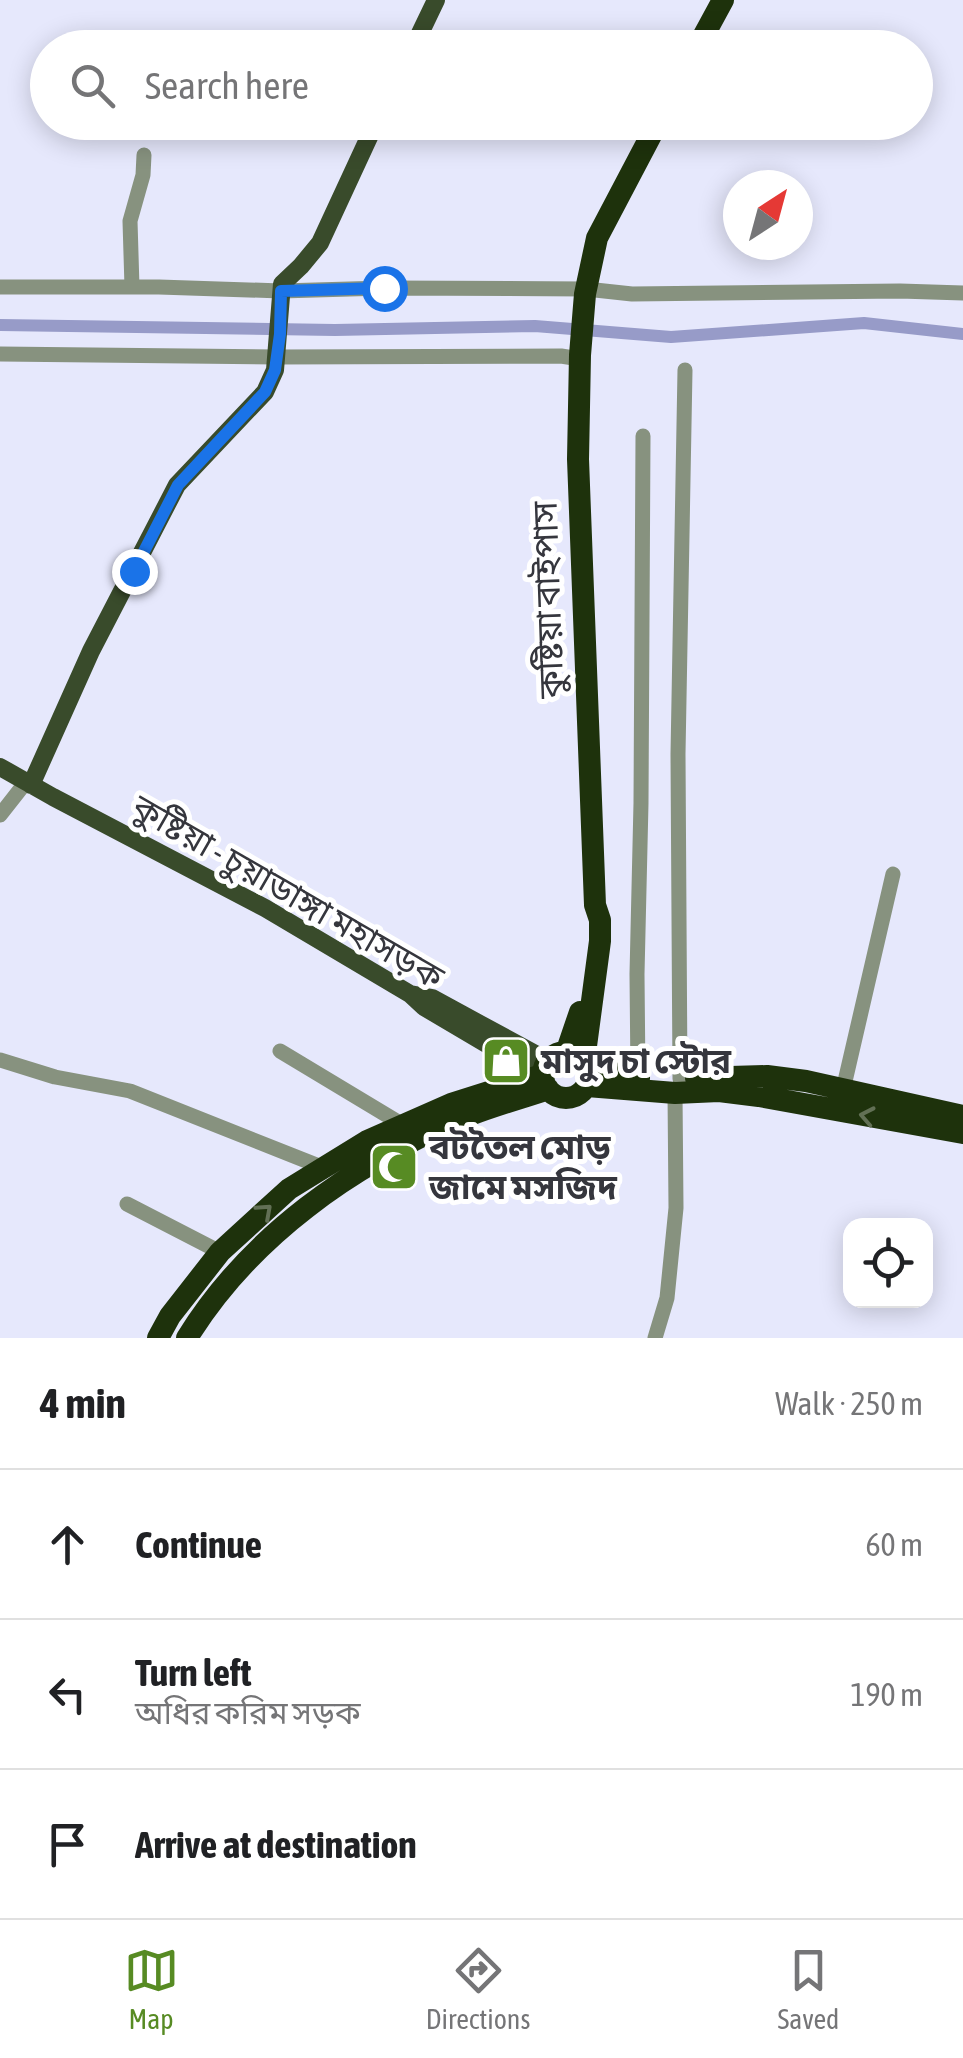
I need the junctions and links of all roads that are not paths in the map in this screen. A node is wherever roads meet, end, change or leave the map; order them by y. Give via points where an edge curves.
1 (436, 0) edge
2 (722, 0) edge
3 (422, 30) edge
4 (706, 30) edge
5 (368, 140) edge
6 (648, 140) edge
7 (144, 155) dead end
8 (132, 286) junction
9 (0, 287) edge
10 (586, 291) junction
11 (963, 293) edge
12 (280, 295) junction
13 (0, 354) edge
14 (276, 357) junction
15 (580, 357) junction
16 (684, 370) dead end
17 (643, 436) dead end
18 (0, 767) edge
19 (29, 784) junction
20 (0, 815) edge
21 (893, 874) dead end
22 (590, 969) junction
23 (280, 1051) dead end
24 (0, 1060) edge
25 (567, 1069) junction
26 (657, 1084) junction
27 (783, 1088) junction
28 (843, 1090) junction
29 (963, 1116) edge
30 (413, 1120) junction
31 (963, 1134) edge
32 (324, 1168) junction
33 (127, 1204) dead end
34 (220, 1252) junction
35 (158, 1338) edge
36 (187, 1338) edge
37 (655, 1338) edge

1 - 3 main road
2 - 4 highway
5 - 12 main road via 320,243 282,284
6 - 10 highway, কুষ্টিয়া বাইপাস via 596,238
7 - 8 street via 130,221
8 - 9 street
8 - 12 street
10 - 11 street
10 - 12 street via 384,288
10 - 15 highway, কুষ্টিয়া বাইপাস
12 - 14 main road
13 - 14 street
14 - 15 street
14 - 19 main road via 265,392 178,485
15 - 22 highway, কুষ্টিয়া বাইপাস via 578,458 600,920
16 - 26 street via 678,754
17 - 26 street via 637,988
18 - 19 main road, কুষ্টিয়া - চুয়াডাঙ্গা মহাসড়ক
19 - 20 street
19 - 25 main road, কুষ্টিয়া - চুয়াডাঙ্গা মহাসড়ক via 265,908 529,1069
21 - 28 street
22 - 25 highway, কুষ্টিয়া বাইপাস
22 - 25 highway via 558,1037
23 - 30 street
24 - 32 street via 130,1090
25 - 26 highway
25 - 30 highway
25 - 36 highway via 344,1179 257,1253 213,1298
26 - 27 highway
26 - 27 highway via 726,1076
26 - 37 street via 676,1208 667,1298
27 - 28 highway
31 -> 27 highway
28 - 29 highway
30 - 32 highway
34 -> 32 highway via 290,1189
33 - 34 street
34 - 35 highway

